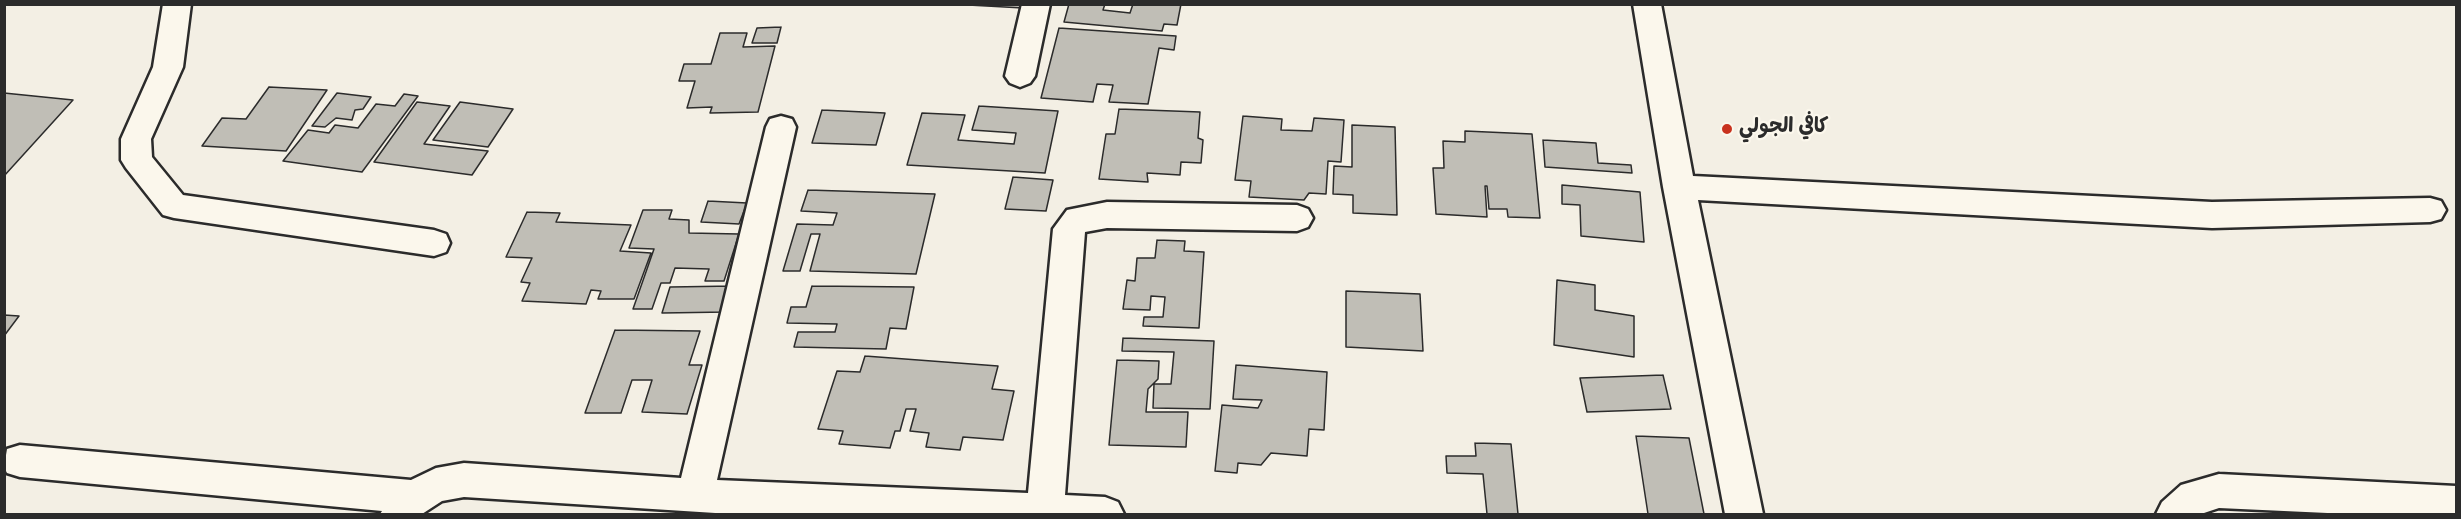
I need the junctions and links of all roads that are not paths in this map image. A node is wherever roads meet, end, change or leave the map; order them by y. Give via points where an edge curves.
1 (177, 4) edge
2 (1036, 4) edge
3 (1647, 4) edge
4 (1020, 76) dead end
5 (781, 127) dead end
6 (1679, 187) junction
7 (2430, 210) dead end
8 (1297, 218) dead end
9 (434, 243) dead end
10 (20, 461) dead end
11 (695, 496) junction
12 (2457, 503) edge
13 (406, 506) edge
14 (1045, 510) junction
15 (1105, 514) edge
16 (1744, 514) edge
17 (2175, 514) edge

1 - 9 street via 168,68 136,139 137,160 174,206
2 - 4 street
3 - 6 street
5 - 11 street
6 - 7 street via 2212,214
6 - 16 street
8 - 14 street via 1107,215 1078,219 1072,224
10 - 13 street
11 - 13 street via 464,480 436,485
11 - 14 street
12 - 17 street via 2218,491 2194,497
14 - 15 street

